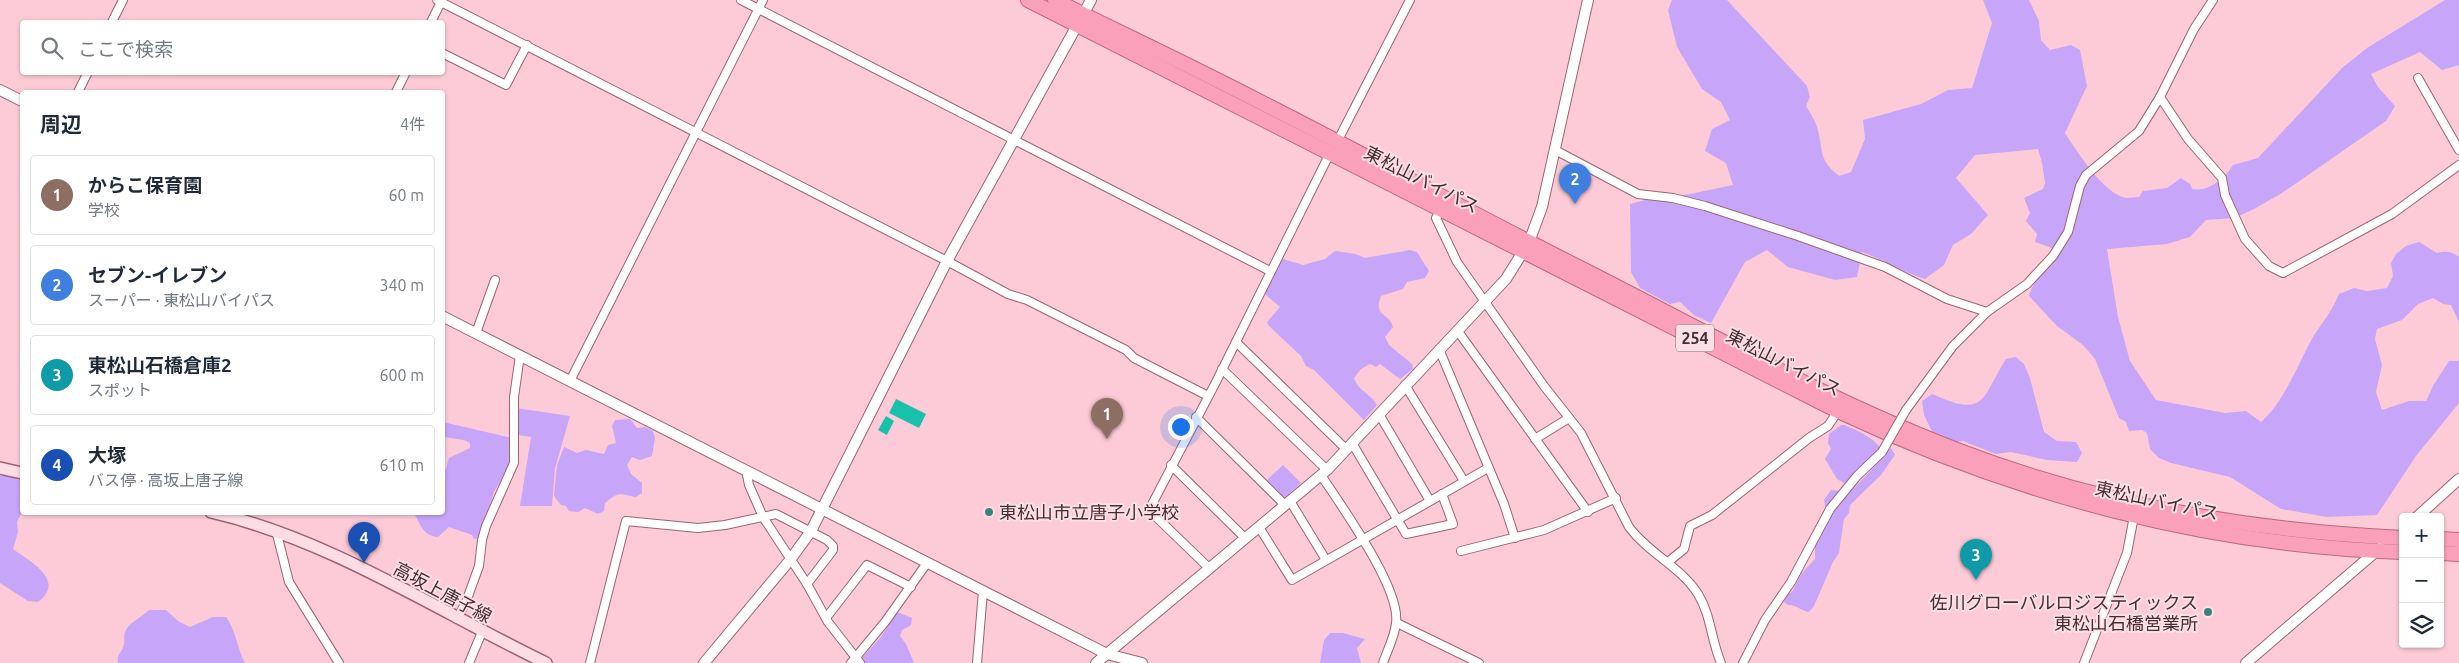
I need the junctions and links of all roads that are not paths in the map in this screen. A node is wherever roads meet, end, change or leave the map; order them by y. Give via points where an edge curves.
1 (123, 0) edge
2 (741, 0) edge
3 (763, 0) edge
4 (1028, 0) edge
5 (1055, 0) edge
6 (1091, 0) edge
7 (1410, 0) edge
8 (1588, 0) edge
9 (2213, 0) edge
10 (440, 1) edge
11 (759, 9) junction
12 (113, 20) edge
13 (432, 20) edge
14 (1081, 20) junction
15 (527, 45) junction
16 (445, 54) edge
17 (86, 75) edge
18 (404, 75) edge
19 (2418, 78) dead end
20 (0, 90) edge
21 (79, 90) edge
22 (397, 90) edge
23 (2160, 97) junction
24 (20, 100) edge
25 (696, 132) junction
26 (1014, 139) junction
27 (1334, 148) junction
28 (1555, 150) junction
29 (2459, 150) edge
30 (2459, 165) edge
31 (1441, 209) junction
32 (1527, 247) junction
33 (947, 261) junction
34 (1270, 271) junction
35 (494, 280) dead end
36 (1484, 301) junction
37 (1987, 312) junction
38 (445, 317) edge
39 (1457, 330) junction
40 (476, 332) junction
41 (1236, 342) junction
42 (1439, 349) junction
43 (520, 355) junction
44 (1222, 369) junction
45 (570, 381) junction
46 (1405, 385) junction
47 (1208, 396) junction
48 (1838, 410) junction
49 (1379, 414) junction
50 (1196, 416) junction
51 (1569, 418) junction
52 (1535, 439) junction
53 (1349, 446) junction
54 (1171, 464) junction
55 (0, 468) edge
56 (1488, 468) junction
57 (746, 470) junction
58 (1324, 472) junction
59 (20, 473) edge
60 (2459, 479) edge
61 (1464, 481) junction
62 (1442, 494) junction
63 (1616, 498) junction
64 (1430, 501) junction
65 (1287, 503) junction
66 (822, 509) junction
67 (1588, 512) junction
68 (2421, 513) edge
69 (244, 516) edge
70 (2134, 516) junction
71 (763, 517) junction
72 (1397, 520) junction
73 (1259, 527) junction
74 (276, 530) junction
75 (810, 531) junction
76 (2399, 535) edge
77 (2399, 536) edge
78 (1245, 538) junction
79 (1514, 538) junction
80 (2444, 539) edge
81 (1362, 540) junction
82 (2459, 540) edge
83 (1461, 551) dead end
84 (2376, 551) junction
85 (2399, 552) edge
86 (2444, 553) edge
87 (2459, 554) edge
88 (790, 560) junction
89 (1326, 560) junction
90 (928, 562) junction
91 (1668, 562) junction
92 (1208, 568) junction
93 (807, 584) junction
94 (911, 587) junction
95 (983, 591) junction
96 (826, 618) junction
97 (457, 619) junction
98 (1396, 623) junction
99 (482, 632) junction
100 (1107, 654) junction
101 (858, 659) edge
102 (1097, 662) edge
103 (339, 663) edge
104 (469, 663) edge
105 (546, 663) edge
106 (590, 663) edge
107 (704, 663) edge
108 (851, 663) edge
109 (976, 663) edge
110 (1142, 663) edge
111 (1383, 663) edge
112 (1478, 663) edge
113 (1721, 663) edge
114 (1743, 663) edge
115 (2084, 663) edge
116 (2246, 663) edge

1 - 12 street
2 - 11 street
3 - 11 street
4 - 14 highway, 東松山バイパス / 254
5 - 14 highway, 東松山バイパス / 254
6 - 14 street
7 - 27 street
8 - 28 street
9 - 23 street via 2194,29
10 - 13 street
10 - 15 street
11 - 25 street
11 - 26 street
14 - 26 street
14 - 27 highway, 東松山バイパス / 254
15 - 16 street via 506,85
15 - 25 street
17 - 21 street
18 - 22 street
19 - 29 street
20 - 24 street
23 - 30 street via 2188,139 2222,178 2225,195 2245,239 2269,266 2283,273 2392,214
23 - 37 street via 2138,131 2086,175 2068,232 2053,256 2026,284
25 - 33 street
25 - 45 street
26 - 33 street
26 - 34 street
27 - 31 highway, 東松山バイパス / 254
27 - 32 highway, 東松山バイパス / 254
27 - 34 street
28 - 32 street via 1542,207
28 - 37 street via 1638,194 1705,206 1798,236 1885,267 1947,299
31 - 32 highway, 東松山バイパス / 254
31 - 36 street via 1436,218 1457,262
32 - 36 street via 1506,279
32 - 48 highway, 東松山バイパス / 254
32 - 76 highway, 東松山バイパス / 254 via 1842,400 1957,450 2084,492 2186,515 2303,532
33 - 47 street via 1126,350 1134,358
33 - 66 street
34 - 41 street
35 - 40 street
36 - 39 street
36 - 51 street
37 - 114 street, bridge via 1953,346 1906,410 1882,452 1830,509
38 - 40 street
39 - 42 street
39 - 52 street
40 - 43 street
41 - 44 street
41 - 53 street
42 - 46 street
42 - 56 street
43 - 45 street
43 - 97 street via 514,397 514,463 486,526 479,566
44 - 47 street
44 - 58 street
45 - 57 street
46 - 49 street
46 - 61 street
47 - 50 street
48 - 70 highway, 東松山バイパス / 254 via 1976,470
48 - 91 street via 1828,426 1712,515 1690,526 1684,549
49 - 53 street
49 - 64 street
50 - 54 street
50 - 65 street
51 - 52 street
51 - 63 street via 1592,450
52 - 67 street
53 - 58 street
53 - 72 street
54 - 78 street
54 - 92 street via 1149,510
55 - 59 main road
56 - 61 street
56 - 79 street
57 - 66 street
57 - 71 street
58 - 65 street
58 - 81 street
60 - 68 street
61 - 62 street
62 - 64 street
62 - 72 street via 1453,524 1406,534
63 - 67 street
63 - 91 street via 1637,538
64 - 72 street
65 - 73 street
65 - 89 street
66 - 75 street
66 - 90 street
67 - 79 street
69 - 74 main road, 高坂上唐子線
70 - 84 highway, 東松山バイパス / 254 via 2245,537
70 - 115 street via 2127,553
71 - 75 street via 776,514
71 - 88 street
71 - 106 street via 698,528 626,521
72 - 81 street
73 - 78 street
73 - 89 street via 1292,580
74 - 97 main road, 高坂上唐子線 via 325,551
74 - 103 street via 289,582
75 - 88 street
75 - 93 street via 833,546 833,550
77 - 84 street
78 - 92 street
79 - 83 street
80 - 82 highway
81 - 89 street
81 - 98 street via 1390,592
84 - 85 highway, 東松山バイパス / 254
84 - 116 street
86 - 87 highway
88 - 93 street
88 - 107 street
90 - 94 street
90 - 95 street
91 - 113 street via 1684,577 1701,601
92 - 100 street
93 - 96 street
94 - 96 street via 867,565
94 - 101 street
95 - 100 street
95 - 109 street
96 - 101 street
97 - 99 main road, 高坂上唐子線
98 - 111 street
98 - 112 street
99 - 104 street
99 - 105 main road, 高坂上唐子線
100 - 102 street
100 - 110 street
101 - 108 street

